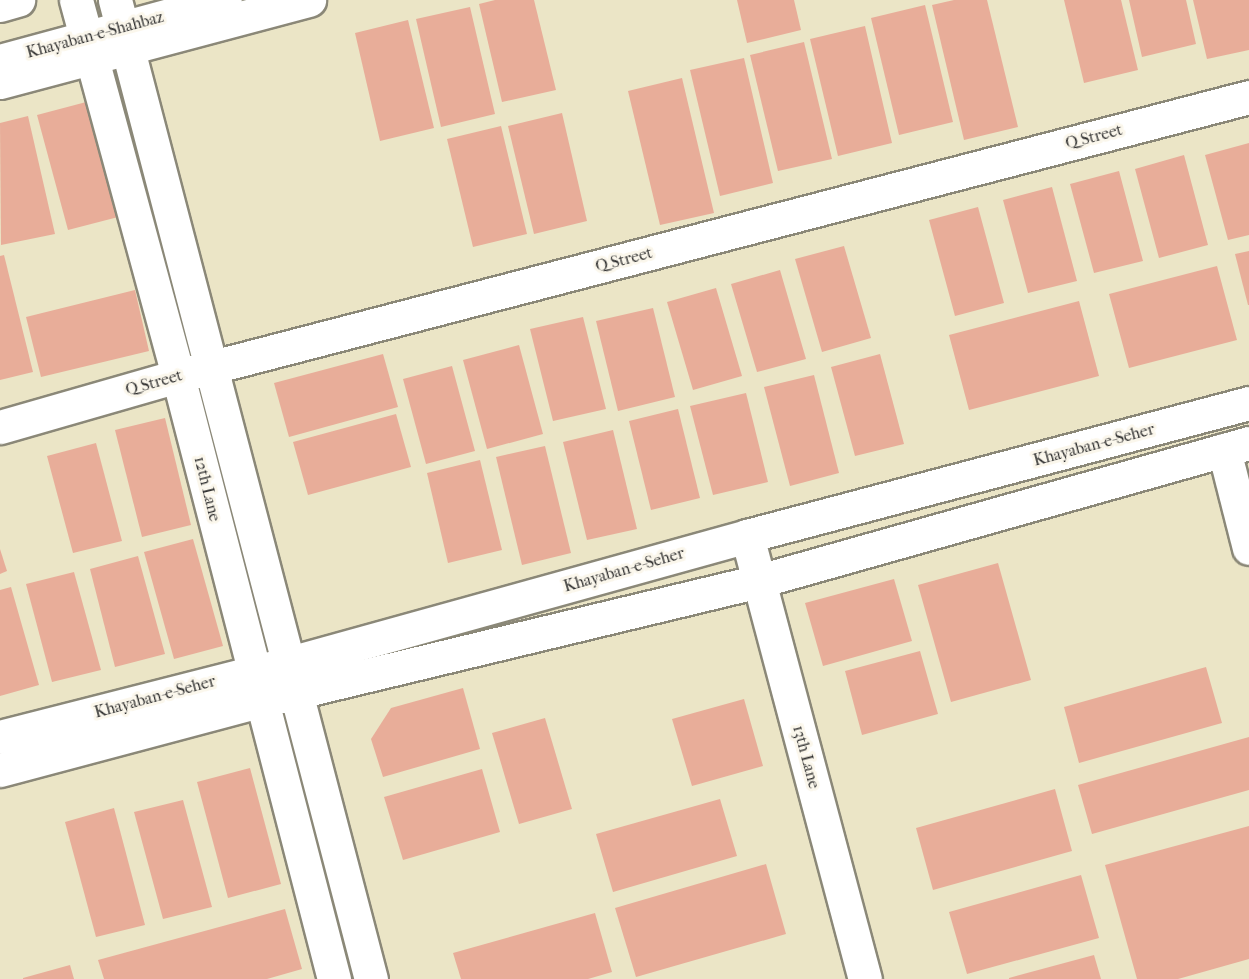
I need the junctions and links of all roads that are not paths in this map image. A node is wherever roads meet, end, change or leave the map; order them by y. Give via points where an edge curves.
1 (18, 0) edge
2 (75, 0) edge
3 (225, 0) edge
4 (309, 0) edge
5 (0, 5) edge
6 (122, 25) edge
7 (89, 47) junction
8 (0, 61) edge
9 (0, 82) edge
10 (1249, 97) edge
11 (212, 368) junction
12 (178, 376) junction
13 (1249, 403) edge
14 (0, 427) edge
15 (1236, 447) edge
16 (747, 536) junction
17 (1249, 548) edge
18 (759, 581) junction
19 (291, 679) junction
20 (257, 686) junction
21 (0, 737) edge
22 (0, 770) edge
23 (334, 979) edge
24 (371, 979) edge
25 (865, 979) edge

1 - 5 street
2 - 7 street, 12th Lane
3 - 6 street, Khayaban-e-Shahbaz
4 - 6 street
6 - 7 street, Khayaban-e-Shahbaz
6 - 11 street, 12th Lane
7 - 8 street, Khayaban-e-Shahbaz
7 - 9 street
7 - 12 street, 12th Lane
10 - 11 street, Q Street
11 - 12 street, Q Street
11 - 19 street, 12th Lane
12 - 14 street, Q Street
12 - 20 street, 12th Lane
13 - 16 street, Khayaban-e-Seher
15 - 17 street
15 - 18 street, Khayaban-e-Seher
16 - 18 street, 13th Lane
16 - 19 street, Khayaban-e-Seher
18 - 19 street, Khayaban-e-Seher
18 - 25 street, 13th Lane
19 - 20 street, Khayaban-e-Seher
19 - 24 street, 12th Lane
20 - 21 street, Khayaban-e-Seher
20 - 22 street, Khayaban-e-Seher
20 - 23 street, 12th Lane

